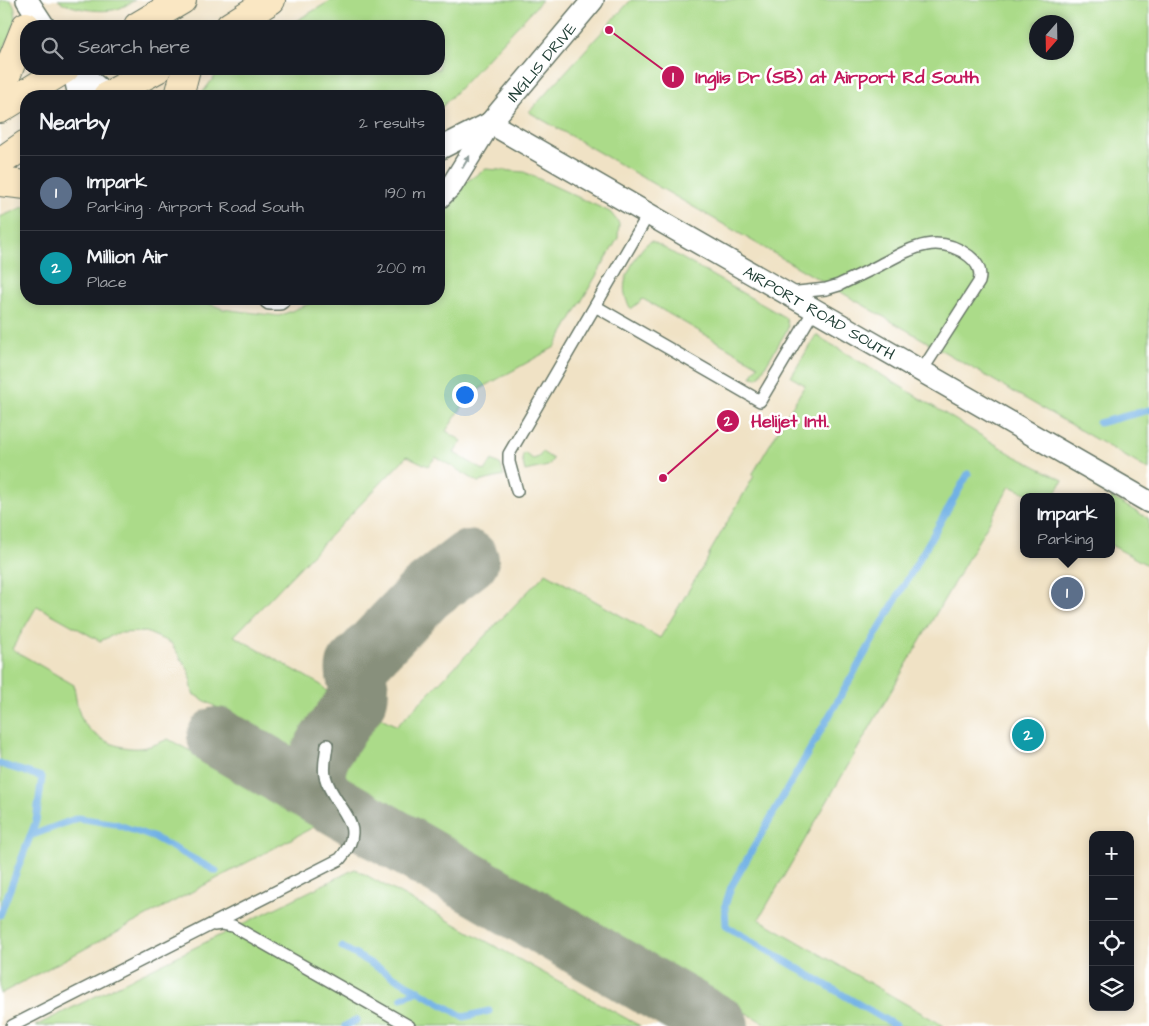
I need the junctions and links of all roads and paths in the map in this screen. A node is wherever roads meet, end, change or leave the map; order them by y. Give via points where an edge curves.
1 (182, 0) edge
2 (271, 0) edge
3 (593, 0) edge
4 (148, 20) edge
5 (239, 20) edge
6 (20, 44) edge
7 (55, 75) edge
8 (75, 75) edge
9 (82, 75) edge
10 (146, 75) edge
11 (184, 75) edge
12 (31, 90) edge
13 (78, 90) edge
14 (100, 90) edge
15 (119, 90) edge
16 (180, 90) edge
17 (0, 91) edge
18 (20, 97) edge
19 (0, 109) edge
20 (490, 123) junction
21 (445, 145) edge
22 (20, 148) edge
23 (0, 162) edge
24 (0, 182) edge
25 (20, 184) edge
26 (445, 192) edge
27 (648, 215) junction
28 (785, 293) junction
29 (595, 306) junction
30 (814, 310) junction
31 (921, 372) junction
32 (517, 490) dead end
33 (1149, 502) edge
34 (327, 745) dead end
35 (198, 932) junction
36 (12, 1026) edge
37 (409, 1026) edge

1 - 4 main road
2 - 5 main road
3 - 20 street, INGLIS DRIVE
6 - 17 main road
7 - 12 main road
8 - 13 street
9 - 14 street
10 - 15 main road
11 - 16 main road
18 - 19 main road
20 - 21 street, INGLIS DRIVE
26 -> 20 street, INGLIS DRIVE
20 - 27 street, AIRPORT ROAD SOUTH
22 - 23 main road
24 - 25 main road
27 - 28 street, AIRPORT ROAD SOUTH
27 - 29 lane
28 - 30 street, AIRPORT ROAD SOUTH
28 - 31 lane via 820,290 839,284 916,246 941,244 962,251 978,265 979,282
29 - 30 lane via 760,402
29 - 32 lane via 509,454
30 - 31 street, AIRPORT ROAD SOUTH
31 - 33 street, AIRPORT ROAD SOUTH
34 - 35 lane via 325,777 351,825 353,837 348,848 333,864
35 - 36 lane
35 - 37 lane via 216,924 233,926

